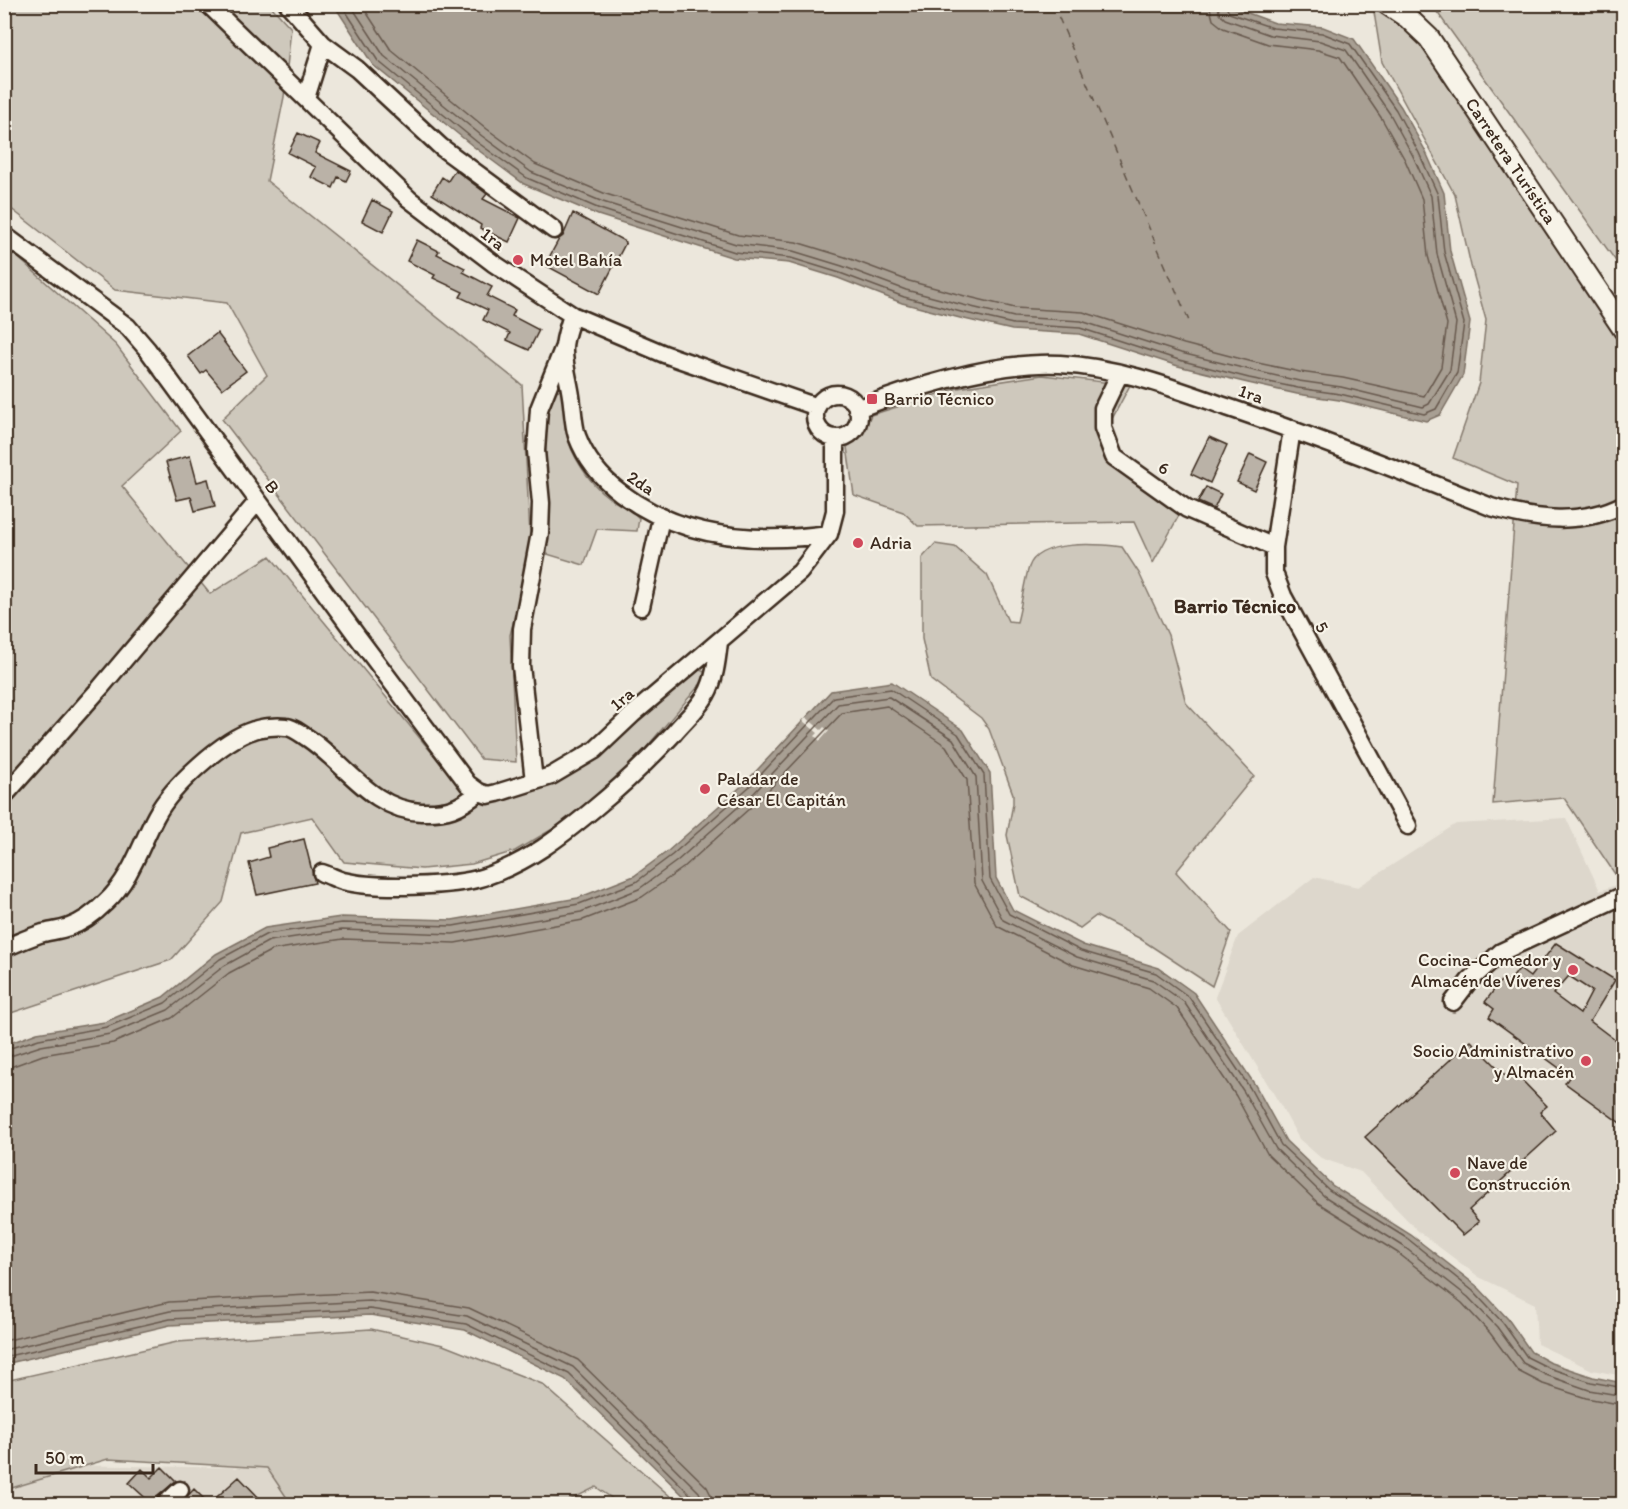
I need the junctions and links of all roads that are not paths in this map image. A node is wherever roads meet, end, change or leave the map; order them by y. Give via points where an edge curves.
1 (208, 4) edge
2 (288, 4) edge
3 (1387, 4) edge
4 (323, 44) junction
5 (306, 98) junction
6 (554, 230) dead end
7 (4, 235) edge
8 (572, 315) junction
9 (1623, 330) edge
10 (563, 349) junction
11 (1120, 373) junction
12 (817, 407) junction
13 (857, 409) junction
14 (1292, 429) junction
15 (835, 438) junction
16 (258, 501) junction
17 (1623, 504) edge
18 (661, 518) junction
19 (829, 534) junction
20 (1274, 547) junction
21 (641, 607) dead end
22 (719, 642) junction
23 (534, 781) junction
24 (479, 792) junction
25 (4, 796) edge
26 (1408, 826) dead end
27 (322, 873) dead end
28 (1623, 895) edge
29 (4, 948) edge
30 (1453, 1002) dead end
31 (180, 1490) dead end
32 (165, 1504) edge

1 - 5 street, 1ra
2 - 4 street
3 - 9 main road, Carretera Turística via 1429,38
4 - 5 street
4 - 6 street via 357,69 441,147
5 - 8 street, 1ra via 409,200 492,263
7 - 16 street, B via 128,327
8 - 10 street, 2da
8 - 12 street, 1ra via 664,354
10 - 18 street, 2da via 577,435 591,464 608,483
10 - 23 street via 539,409 536,451 540,533 522,629 523,690
11 - 13 street, 1ra via 1059,364 1022,365 909,389
11 - 14 street, 1ra
11 - 20 street, 6 via 1103,408 1103,428 1114,457 1187,508
12 - 13 street via 822,400 838,394 846,396
12 - 15 street via 816,424 820,431
13 - 15 street via 856,426 851,433
14 - 17 street, 1ra via 1521,516 1582,518
14 - 20 street, 5
15 - 19 street, 1ra via 835,510
16 - 24 street, B via 468,784
16 - 25 street
18 - 19 street, 2da via 745,538
18 - 21 street
19 - 22 street, 1ra via 800,572
20 - 26 street, 5 via 1274,573 1283,596
22 - 23 street, 1ra via 595,750 551,776
22 - 27 street via 707,694 688,718 623,785 540,852 481,878 451,883 371,885
23 - 24 street, 1ra via 488,795
24 - 29 street via 462,806 439,813 412,812 374,795 301,733 287,727 254,730 213,754 173,790 121,884 87,919
28 - 30 street via 1501,952 1469,981
31 - 32 street

